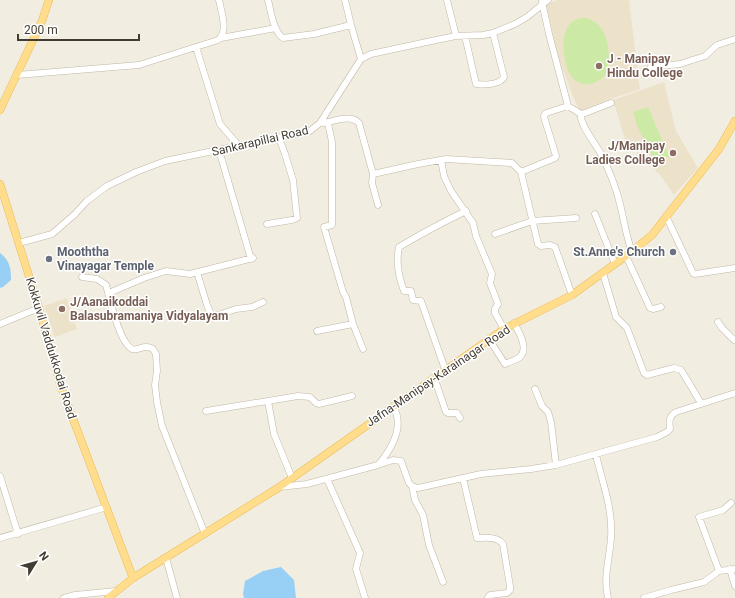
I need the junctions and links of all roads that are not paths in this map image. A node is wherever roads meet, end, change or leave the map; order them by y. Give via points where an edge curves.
1 (48, 0) edge
2 (219, 0) edge
3 (268, 0) edge
4 (346, 0) edge
5 (446, 0) edge
6 (544, 1) edge
7 (351, 25) junction
8 (276, 28) junction
9 (493, 33) junction
10 (456, 36) junction
11 (465, 36) junction
12 (221, 38) junction
13 (735, 39) edge
14 (196, 47) junction
15 (362, 59) junction
16 (646, 72) dead end
17 (17, 75) junction
18 (611, 103) dead end
19 (568, 106) junction
20 (0, 110) edge
21 (581, 114) junction
22 (735, 121) edge
23 (328, 123) junction
24 (320, 124) junction
25 (279, 138) junction
26 (239, 146) junction
27 (218, 150) junction
28 (441, 160) junction
29 (521, 172) junction
30 (373, 174) junction
31 (0, 184) edge
32 (2, 197) edge
33 (378, 205) dead end
34 (466, 211) junction
35 (595, 214) dead end
36 (666, 216) junction
37 (576, 218) dead end
38 (532, 221) junction
39 (267, 224) dead end
40 (495, 234) dead end
41 (19, 243) junction
42 (629, 254) junction
43 (615, 264) junction
44 (735, 268) edge
45 (196, 272) junction
46 (603, 273) junction
47 (82, 277) dead end
48 (108, 293) junction
49 (572, 295) junction
50 (264, 302) dead end
51 (661, 307) dead end
52 (39, 308) junction
53 (718, 322) dead end
54 (514, 323) junction
55 (0, 324) edge
56 (353, 324) junction
57 (504, 329) junction
58 (317, 331) dead end
59 (489, 339) junction
60 (735, 340) edge
61 (363, 349) dead end
62 (445, 369) junction
63 (434, 377) junction
64 (535, 388) dead end
65 (735, 393) edge
66 (352, 396) dead end
67 (268, 401) junction
68 (701, 403) junction
69 (393, 406) junction
70 (206, 411) dead end
71 (460, 418) dead end
72 (596, 455) junction
73 (378, 465) junction
74 (556, 465) junction
75 (0, 476) edge
76 (292, 478) junction
77 (463, 478) junction
78 (327, 479) junction
79 (412, 486) junction
80 (278, 488) junction
81 (730, 503) dead end
82 (107, 506) junction
83 (18, 534) junction
84 (205, 534) junction
85 (0, 538) edge
86 (166, 558) junction
87 (733, 569) edge
88 (719, 571) junction
89 (133, 578) junction
90 (442, 582) dead end
91 (735, 586) edge
92 (116, 592) junction
93 (64, 598) edge
94 (108, 598) edge
95 (177, 598) edge
96 (365, 598) edge
97 (488, 598) edge
98 (608, 598) edge
99 (644, 598) edge

1 - 17 main road via 42,21
2 - 12 street via 224,22
3 - 8 street
4 - 7 street
5 - 10 street
6 - 9 street via 527,18
6 - 19 street via 549,34
7 - 8 street via 286,38 279,35
7 - 15 street
8 - 12 street
9 - 11 street
9 - 11 street via 504,77 501,81 491,84 476,84
10 - 11 street
10 - 15 street via 371,54
12 - 14 street
13 - 16 street via 717,45 705,56 680,64 651,67
14 - 17 street via 139,65
14 - 26 street via 220,124
15 - 24 street, Sankarapillai Road
17 - 20 main road
18 - 21 street
19 - 21 street
19 - 29 street via 544,116 555,158
21 - 42 street via 581,122 602,155 615,186
22 - 36 main road, Jafna-Manipay-Karainagar Road via 719,149
23 - 24 street
23 - 30 street via 347,118 355,119 359,123
23 - 56 street via 332,142 332,224 324,227
24 - 25 street, Sankarapillai Road via 310,131
25 - 26 street, Sankarapillai Road
25 - 39 street via 293,180 297,218
26 - 27 street, Sankarapillai Road
27 - 41 street, Sankarapillai Road via 165,161 107,186 52,234
27 - 45 street via 252,258
28 - 29 street via 512,163
28 - 30 street
28 - 34 street via 446,181
29 - 38 street
30 - 33 street via 372,183
31 - 32 main road, Kokkuvil Vaddukkodai Road
32 - 41 main road, Kokkuvil Vaddukkodai Road
34 - 57 street via 492,274 490,282 498,304 494,309
34 - 62 street via 399,247 397,253 400,281 404,291 411,291 413,300 421,301
35 - 43 street
36 - 42 main road, Jafna-Manipay-Karainagar Road via 652,235
36 - 44 street via 693,273
37 - 38 street
38 - 40 street
38 - 49 street via 538,244 555,247
41 - 52 main road, Kokkuvil Vaddukkodai Road
42 - 43 main road, Jafna-Manipay-Karainagar Road
42 - 51 street via 650,308 653,310
43 - 46 main road, Jafna-Manipay-Karainagar Road
45 - 48 street via 190,274 166,271
45 - 50 street via 212,317
46 - 49 main road, Jafna-Manipay-Karainagar Road
46 - 68 street via 616,317 627,328 644,373 674,368 681,370
47 - 48 street via 97,279 106,285
48 - 84 street via 120,333 128,346 138,350 146,346 153,349 156,354 155,385 162,426
49 - 54 main road, Jafna-Manipay-Karainagar Road
52 - 55 street
52 - 82 main road, Kokkuvil Vaddukkodai Road via 61,388
53 - 60 street
54 - 57 main road, Jafna-Manipay-Karainagar Road
54 - 59 street via 524,347 520,357 504,364
56 - 58 street
56 - 61 street
57 - 59 main road, Jafna-Manipay-Karainagar Road
59 - 62 main road, Jafna-Manipay-Karainagar Road
62 - 63 main road, Jafna-Manipay-Karainagar Road
63 - 69 main road, Jafna-Manipay-Karainagar Road
63 - 71 street via 446,412 457,413
64 - 74 street via 551,422
65 - 68 street
66 - 67 street via 320,404 310,397 298,396
67 - 70 street
67 - 76 street via 274,434
68 - 72 street via 671,415 670,429 657,437
69 - 73 street via 398,421 396,440
69 - 76 main road, Jafna-Manipay-Karainagar Road
72 - 74 street
72 - 98 street via 610,518 611,536 605,577
73 - 78 street
73 - 79 street via 393,460 401,461
74 - 77 street
75 - 83 street
76 - 80 main road, Jafna-Manipay-Karainagar Road
77 - 79 street via 418,488
77 - 97 street via 477,538 496,539 503,544 510,590 490,595
78 - 80 street
78 - 96 street via 360,553 356,569
79 - 90 street
80 - 84 main road, Jafna-Manipay-Karainagar Road
81 - 88 street via 722,510 699,517
82 - 83 street
82 - 89 main road, Kokkuvil Vaddukkodai Road
83 - 85 street
84 - 86 main road, Jafna-Manipay-Karainagar Road
86 - 89 main road, Jafna-Manipay-Karainagar Road
86 - 95 street
87 - 88 street
87 - 91 street
88 - 99 street via 704,582
89 - 92 main road, Jafna-Manipay-Karainagar Road
92 - 93 street
92 - 94 main road, Jafna-Manipay-Karainagar Road

